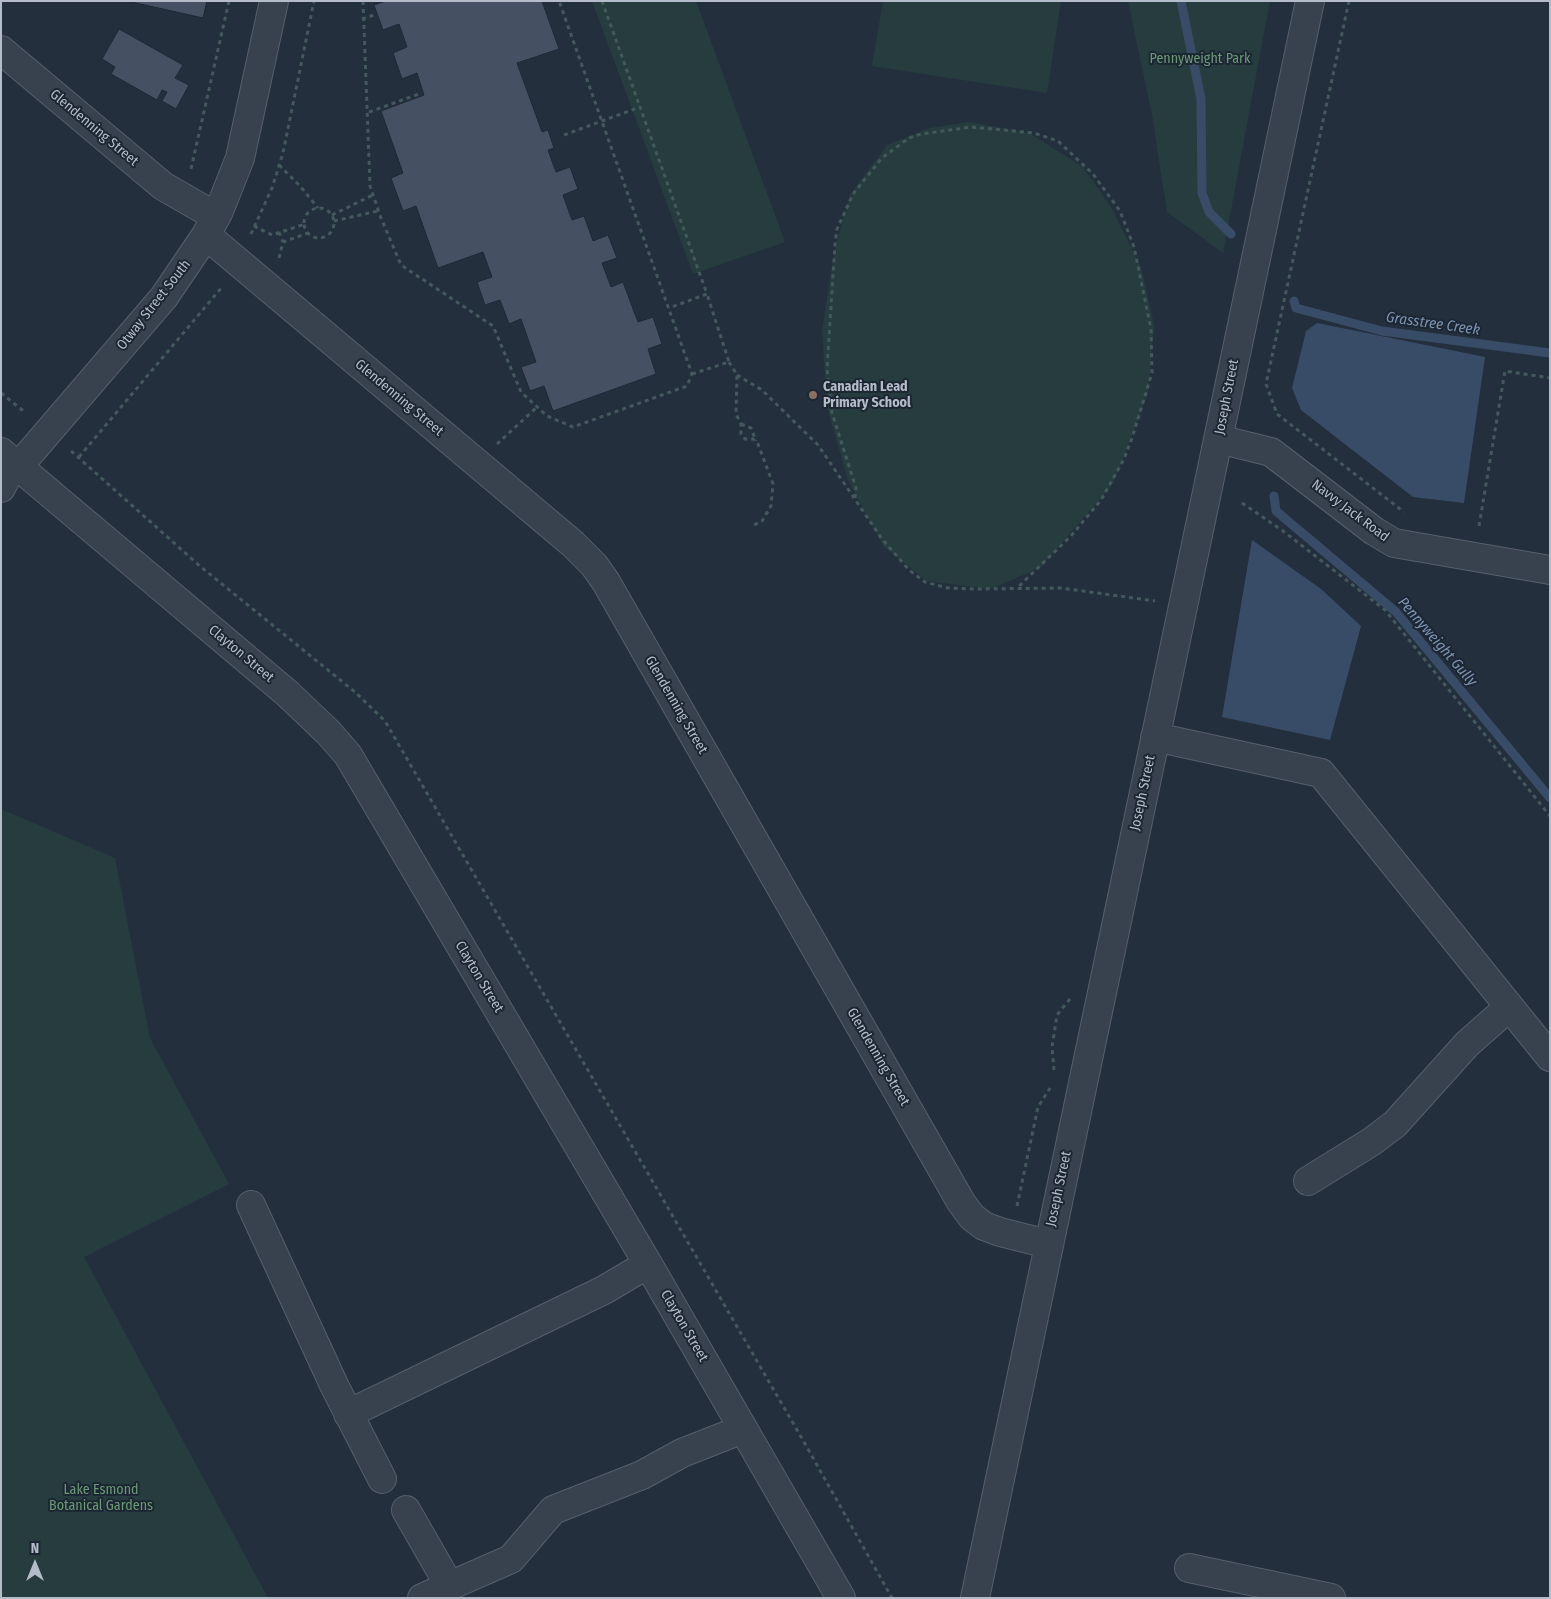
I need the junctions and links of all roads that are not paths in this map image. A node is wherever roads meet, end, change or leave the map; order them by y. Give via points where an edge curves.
1 (274, 1) edge
2 (1310, 1) edge
3 (1, 50) edge
4 (211, 225) junction
5 (1218, 439) junction
6 (11, 461) edge
7 (1, 488) edge
8 (1550, 570) edge
9 (1155, 737) junction
10 (1509, 1007) junction
11 (1550, 1057) edge
12 (1308, 1181) dead end
13 (251, 1205) dead end
14 (1048, 1244) junction
15 (648, 1264) junction
16 (348, 1414) junction
17 (743, 1429) junction
18 (382, 1479) dead end
19 (406, 1510) dead end
20 (1188, 1568) dead end
21 (449, 1585) junction
22 (975, 1593) edge
23 (1283, 1593) edge
24 (422, 1598) edge
25 (840, 1598) edge
26 (1331, 1598) edge

1 - 4 street, Otway Street South via 245,141 230,185
2 - 5 street, Joseph Street
3 - 4 street, Glendenning Street
4 - 6 street, Otway Street South via 164,297
4 - 14 street, Glendenning Street via 594,565 961,1202 984,1226
5 - 8 street, Navvy Jack Road via 1271,452 1394,543
5 - 9 street, Joseph Street
6 - 7 street, Otway Street South
6 - 15 street, Clayton Street via 288,694 348,755
9 - 10 street via 1321,773
9 - 14 street, Joseph Street
10 - 11 street
10 - 12 street via 1475,1036 1394,1124
13 - 16 street
14 - 22 street, Joseph Street
15 - 16 street via 604,1290
15 - 17 street, Clayton Street
16 - 18 street
17 - 21 street via 682,1453 642,1475 553,1510 511,1558
17 - 25 street, Clayton Street
19 - 21 street
20 - 23 street
21 - 24 street
23 - 26 street

